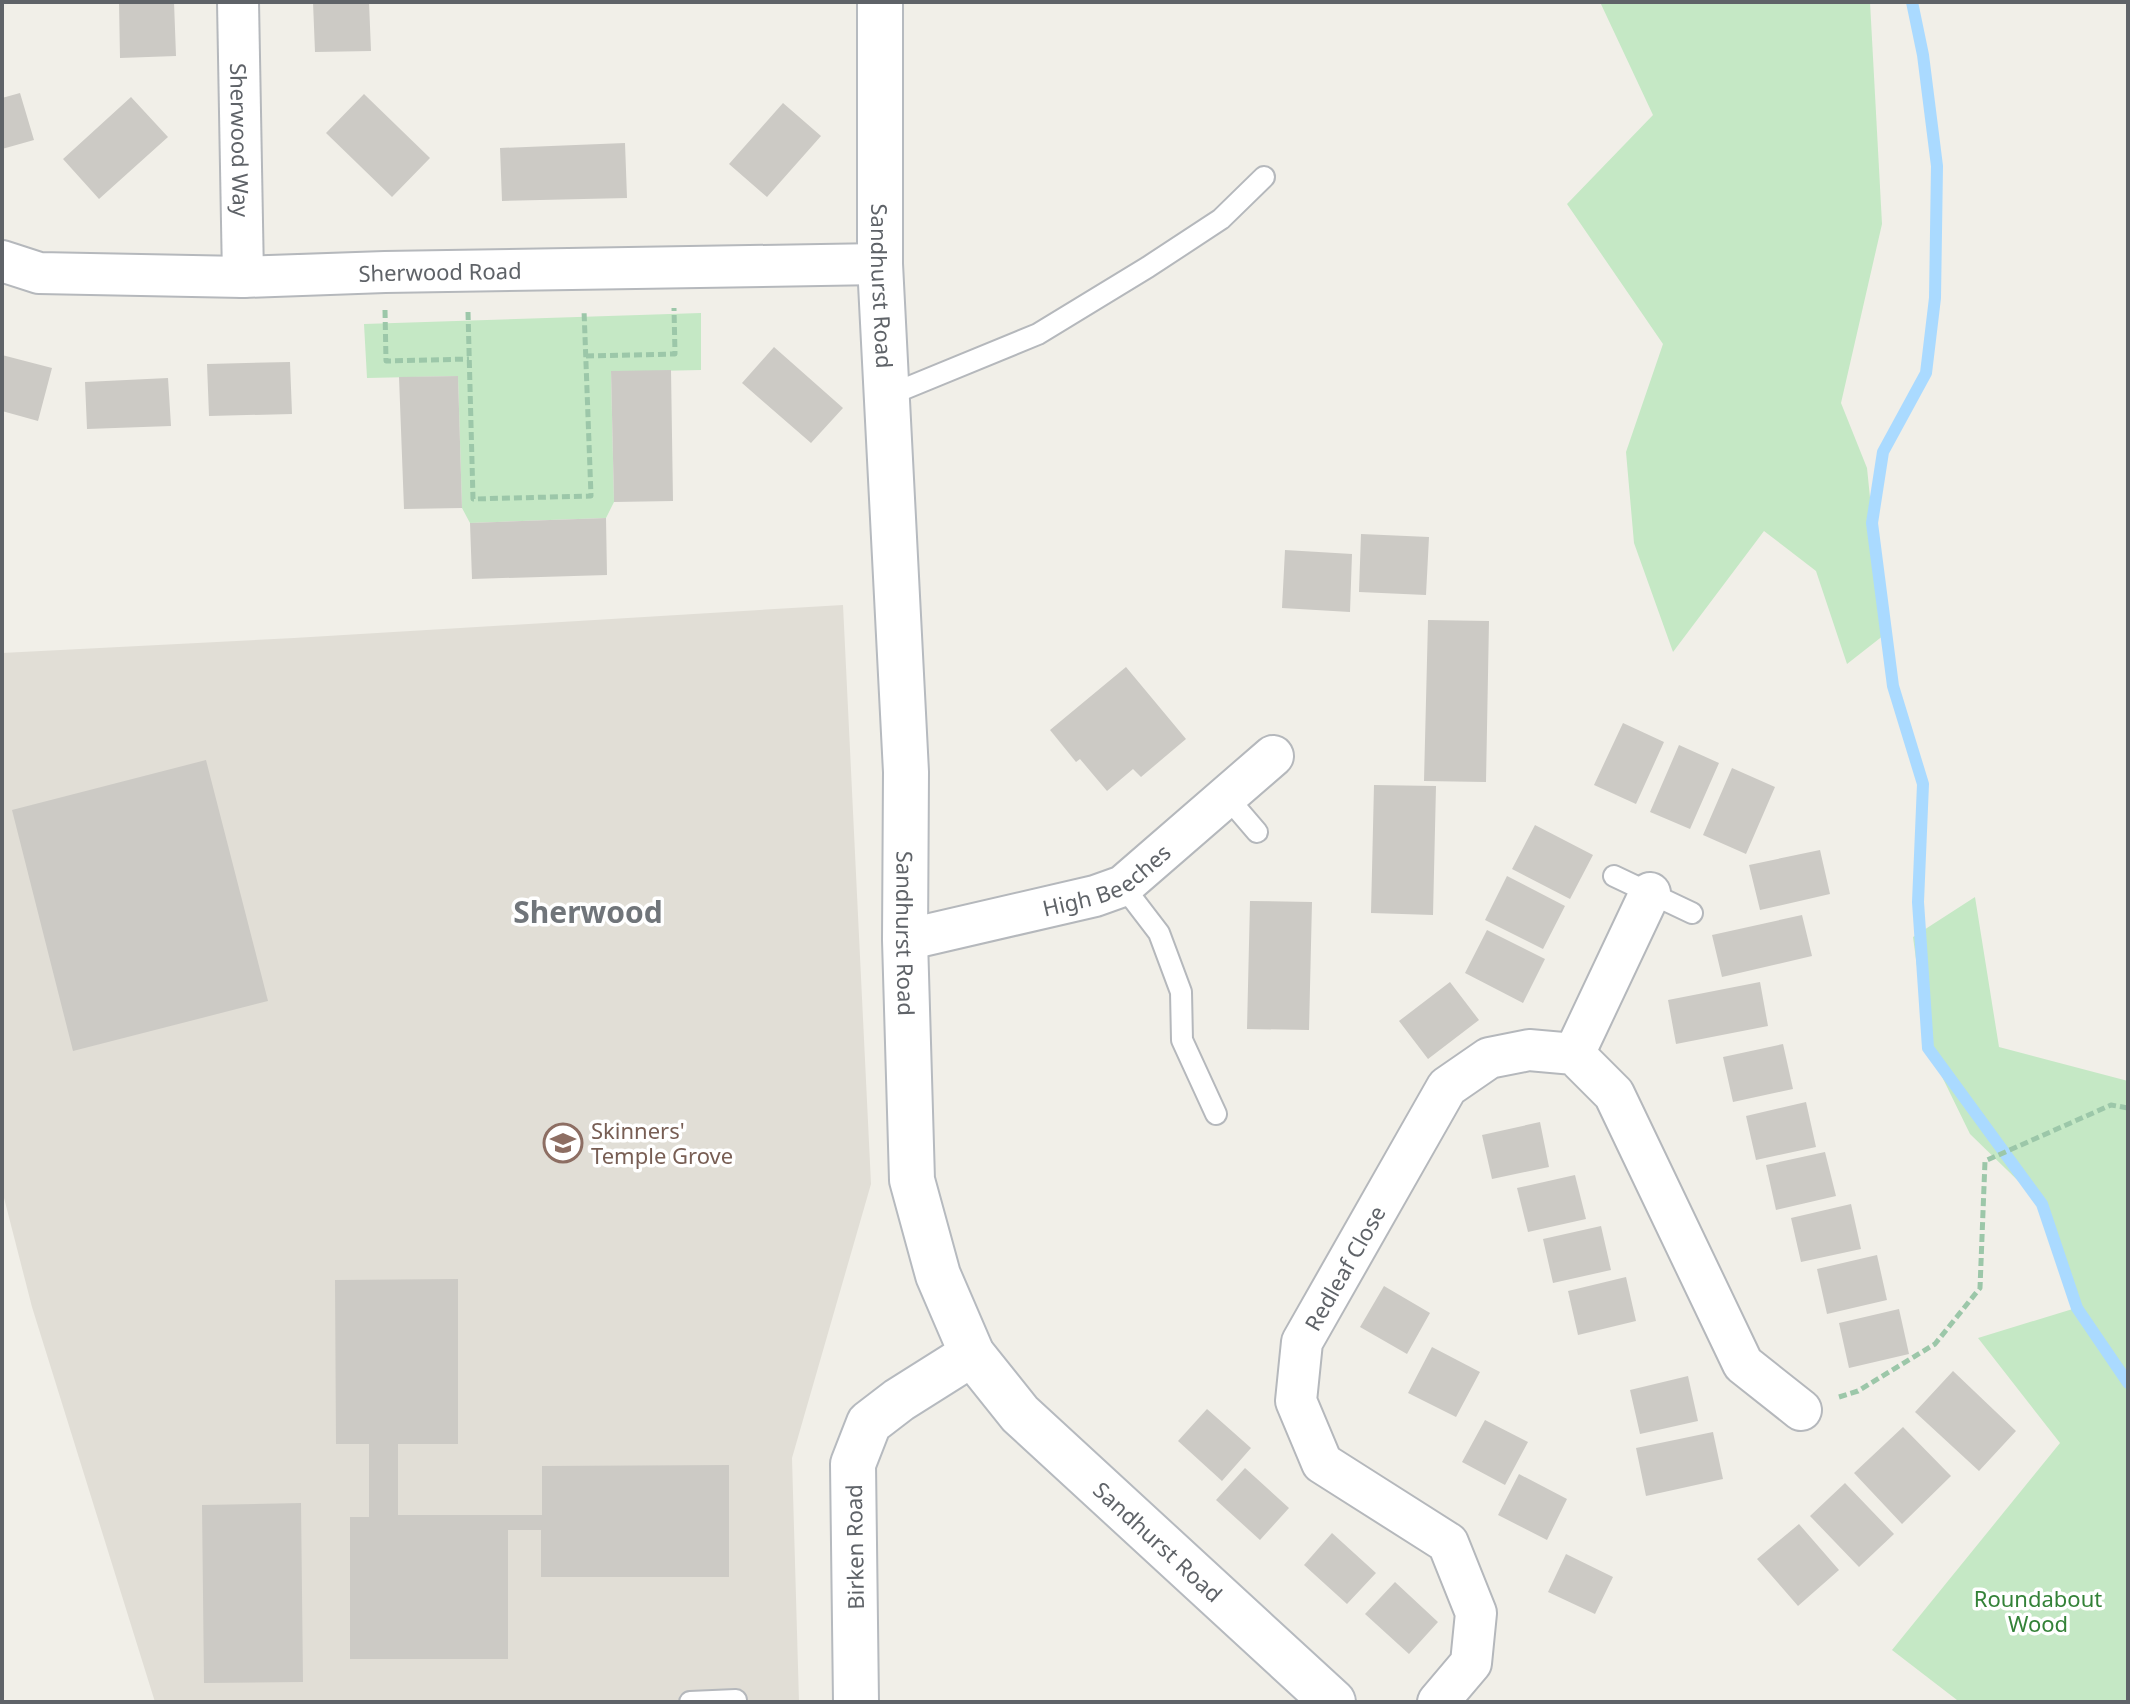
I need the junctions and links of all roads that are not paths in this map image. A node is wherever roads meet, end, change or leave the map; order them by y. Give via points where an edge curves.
1 (238, 2) edge
2 (880, 2) edge
3 (1264, 177) dead end
4 (2, 261) edge
5 (880, 264) junction
6 (243, 277) junction
7 (887, 396) junction
8 (1273, 756) dead end
9 (1227, 797) junction
10 (1257, 832) dead end
11 (1614, 876) dead end
12 (1123, 886) junction
13 (1650, 893) junction
14 (1692, 913) dead end
15 (905, 940) junction
16 (1574, 1054) junction
17 (1216, 1114) dead end
18 (972, 1354) junction
19 (1801, 1410) road end
20 (736, 1700) dead end
21 (690, 1702) edge
22 (856, 1702) edge
23 (1333, 1702) edge
24 (1438, 1702) edge

1 - 6 street, Sherwood Way
2 - 5 street, Sandhurst Road
3 - 7 lane via 1221,219 1038,334
4 - 6 street, Sherwood Road via 39,273
5 - 6 street, Sherwood Road
5 - 7 street, Sandhurst Road
7 - 15 street, Sandhurst Road via 906,772
8 - 9 street, High Beeches
9 - 10 lane
9 - 12 street, High Beeches
11 - 13 lane
12 - 15 street, High Beeches
12 - 17 lane via 1159,933 1181,992 1182,1040
13 - 14 lane
13 - 16 street
15 - 18 street, Sandhurst Road via 912,1180 938,1275
16 - 19 street via 1614,1094 1743,1364
16 - 24 street, Redleaf Close via 1529,1050 1489,1058 1447,1087 1302,1342 1296,1401 1322,1463 1448,1543 1476,1613 1471,1663
18 - 22 street, Birken Road via 869,1423 853,1464
18 - 23 street, Sandhurst Road via 1020,1414
20 - 21 lane

